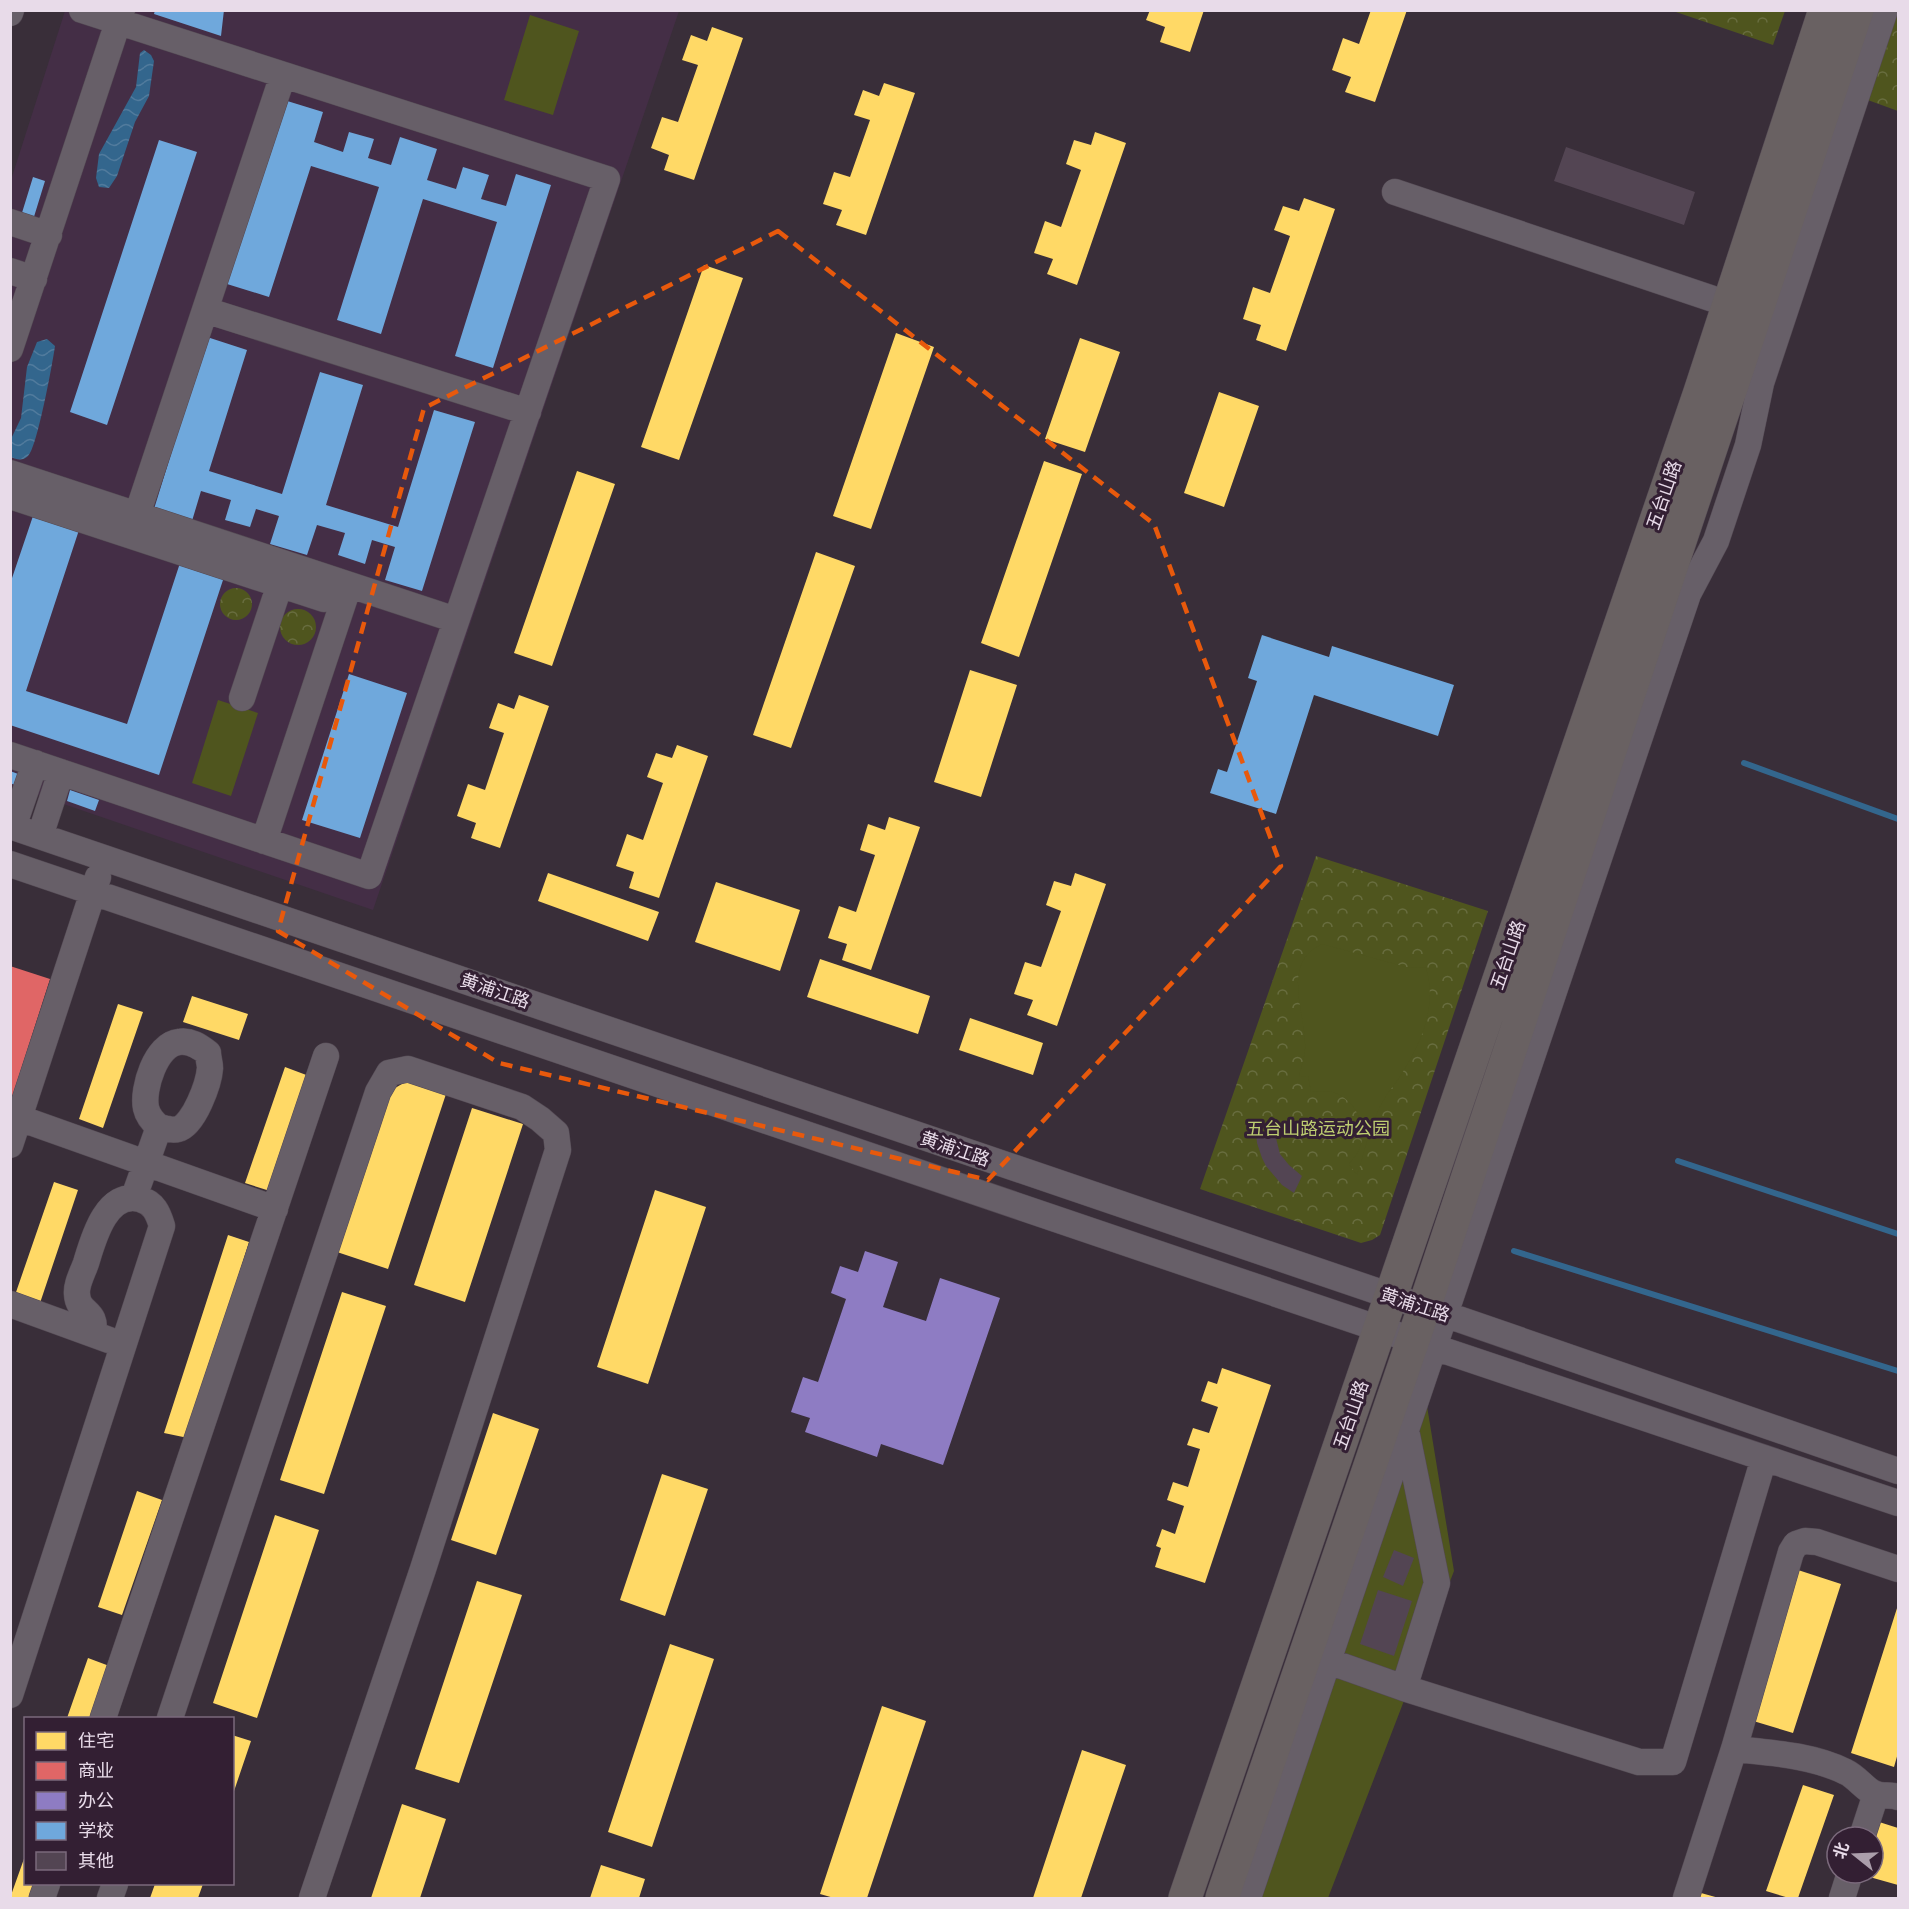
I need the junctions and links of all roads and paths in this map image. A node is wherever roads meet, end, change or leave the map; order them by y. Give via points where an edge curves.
1 (82, 10) edge
2 (1825, 10) edge
3 (1857, 10) edge
4 (1885, 10) edge
5 (120, 16) edge
6 (283, 75) junction
7 (1395, 192) dead end
8 (10, 222) edge
9 (49, 235) junction
10 (22, 275) edge
11 (1728, 304) junction
12 (205, 310) junction
13 (10, 349) edge
14 (528, 412) junction
15 (12, 484) edge
16 (137, 514) junction
17 (280, 584) junction
18 (349, 585) junction
19 (324, 598) dead end
20 (456, 620) junction
21 (242, 698) dead end
22 (10, 755) edge
23 (34, 763) junction
24 (61, 772) junction
25 (12, 826) edge
26 (40, 836) junction
27 (264, 841) junction
28 (105, 858) junction
29 (10, 864) edge
30 (93, 892) junction
31 (326, 1056) dead end
32 (19, 1118) junction
33 (159, 1127) dead end
34 (10, 1145) edge
35 (147, 1163) junction
36 (134, 1197) junction
37 (275, 1209) junction
38 (1391, 1298) junction
39 (10, 1304) edge
40 (1434, 1311) junction
41 (1380, 1329) junction
42 (93, 1334) junction
43 (1423, 1343) junction
44 (123, 1345) junction
45 (1406, 1432) junction
46 (1764, 1458) junction
47 (1899, 1471) edge
48 (1899, 1503) edge
49 (1899, 1569) edge
50 (1317, 1657) junction
51 (1404, 1688) junction
52 (10, 1695) edge
53 (104, 1717) edge
54 (171, 1717) edge
55 (1734, 1749) junction
56 (1887, 1795) edge
57 (1869, 1825) edge
58 (312, 1899) edge
59 (1185, 1899) edge
60 (1222, 1899) edge
61 (1248, 1899) edge
62 (1686, 1899) edge

1 - 5 street
2 - 11 main road, 五台山路
3 - 40 main road, 五台山路
4 - 40 street via 1761,383 1748,445 1716,542 1688,594
5 - 6 street
5 - 9 street
6 - 12 street
6 - 14 street via 607,179
7 - 11 street
8 - 9 street
9 - 10 street
10 - 13 street
11 - 38 main road, 五台山路
12 - 14 street
12 - 16 street
14 - 20 street
15 - 16 street
15 - 17 street
16 - 18 street
17 - 19 street
17 - 21 street
18 - 20 street
18 - 27 street
20 - 27 street via 369,876
22 - 23 street
23 - 24 street
23 - 25 street
24 - 26 street
24 - 27 street
25 - 26 street, 黄浦江路
26 - 28 street, 黄浦江路
28 - 30 street
28 - 38 street, 黄浦江路
29 - 30 street, 黄浦江路
30 - 32 street
30 - 41 street, 黄浦江路
31 - 37 street
32 - 34 street
32 - 35 street
33 - 35 street
35 - 36 street
35 - 37 street
36 - 42 street via 107,1211 76,1291 78,1304 93,1317
36 - 44 street via 147,1201 157,1211 162,1226
37 - 53 street
38 - 40 street, 黄浦江路
38 - 41 main road, 五台山路
39 - 42 street
40 - 43 main road, 五台山路
40 - 47 street, 黄浦江路
41 - 43 street, 黄浦江路
41 - 59 main road, 五台山路
42 - 44 street
43 - 45 street
43 - 46 street, 黄浦江路
43 - 50 main road, 五台山路
44 - 52 street
45 - 50 street
45 - 51 street via 1437,1583
46 - 48 street, 黄浦江路
46 - 51 street via 1673,1762 1639,1762
49 - 55 street via 1817,1542 1796,1544
50 - 51 street
50 - 60 main road, 五台山路
50 - 61 street
54 - 58 street via 378,1092 389,1073 408,1069 522,1107 556,1133 558,1150
55 - 56 street via 1828,1763
55 - 62 street
56 - 57 street

